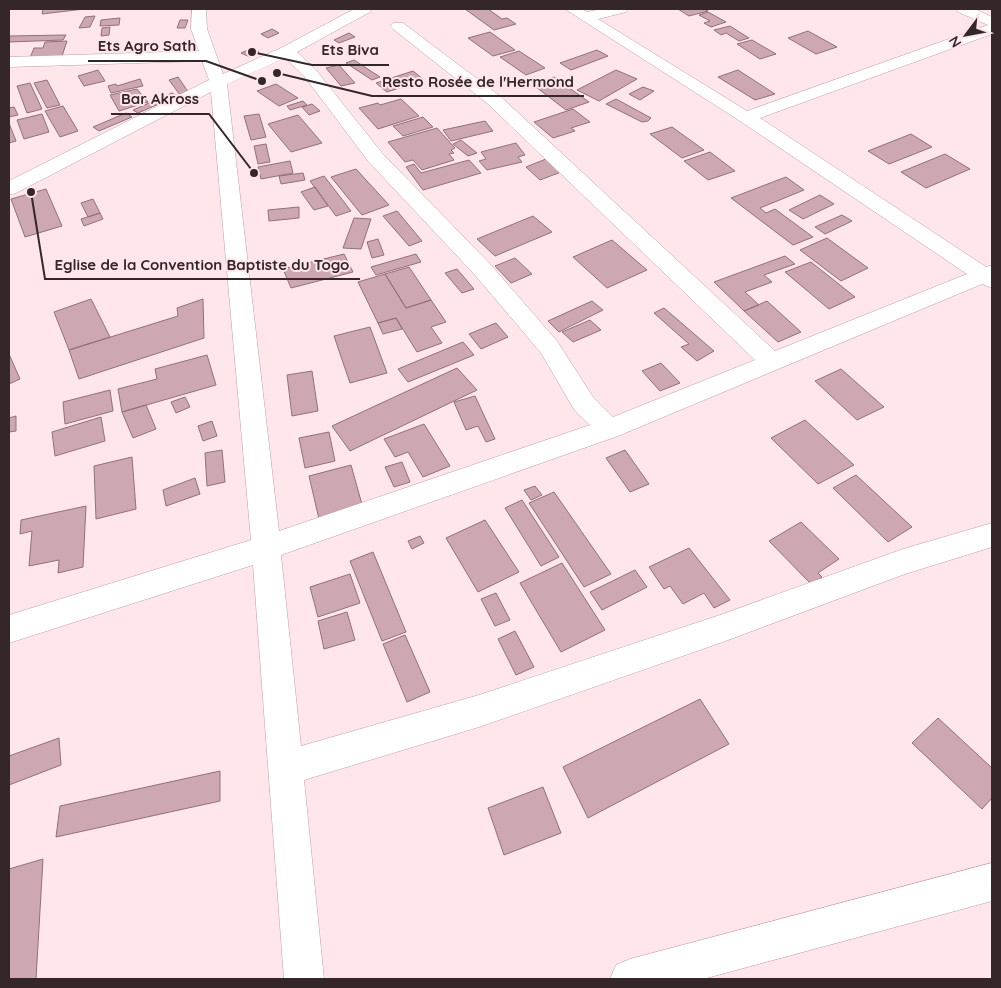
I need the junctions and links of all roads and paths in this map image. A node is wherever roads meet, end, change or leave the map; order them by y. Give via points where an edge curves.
1 (199, 9) edge
2 (365, 9) edge
3 (621, 9) edge
4 (963, 9) edge
5 (579, 13) edge
6 (992, 22) edge
7 (398, 26) dead end
8 (992, 29) edge
9 (287, 51) junction
10 (209, 56) junction
11 (9, 62) edge
12 (218, 82) junction
13 (746, 117) junction
14 (9, 189) edge
15 (989, 276) edge
16 (772, 362) junction
17 (609, 429) junction
18 (992, 535) edge
19 (266, 548) junction
20 (9, 629) edge
21 (286, 768) junction
22 (992, 882) edge
23 (304, 979) edge
24 (630, 979) edge

1 - 10 street via 199,29
2 - 9 street
3 - 5 street
4 - 6 street
5 - 13 street
7 - 16 street via 494,100
8 - 13 street
9 - 12 street
9 - 17 street via 310,74 375,158 483,270 549,347 584,404
10 - 11 street
10 - 12 street
12 - 14 street
12 - 19 street
13 - 15 street
15 - 16 street
16 - 17 street
17 - 19 street
18 - 21 street via 903,562 720,630 479,711
19 - 20 street
19 - 21 street
21 - 23 street
22 - 24 street

